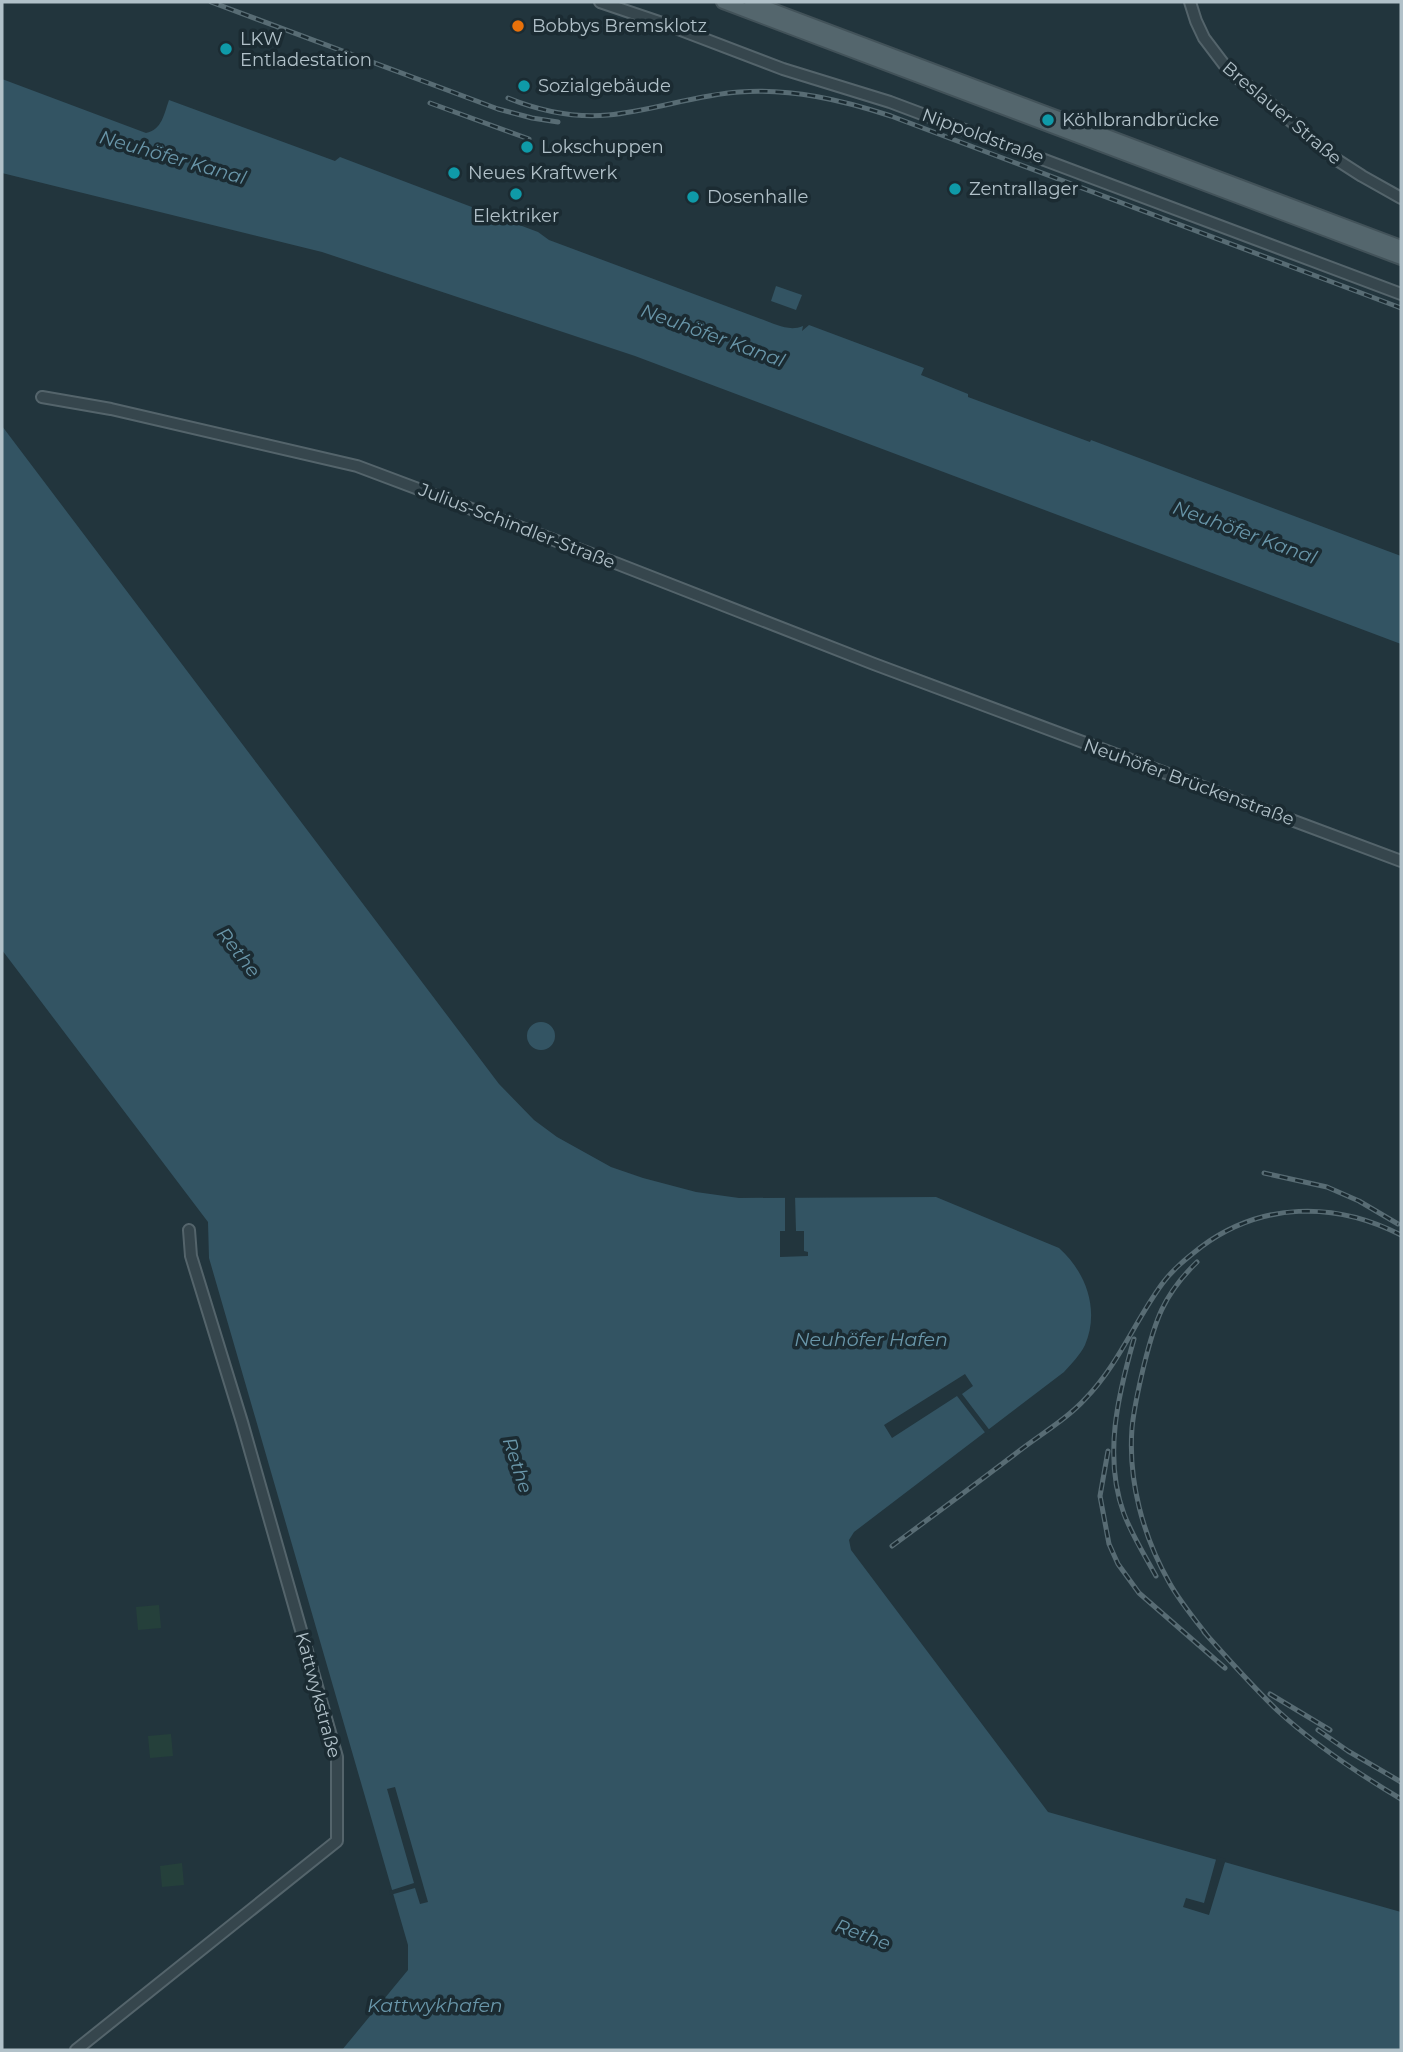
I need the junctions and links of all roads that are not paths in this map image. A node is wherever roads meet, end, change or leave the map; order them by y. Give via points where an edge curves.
1 (600, 2) edge
2 (723, 2) edge
3 (751, 2) edge
4 (1190, 2) edge
5 (1401, 198) edge
6 (1401, 247) edge
7 (1401, 258) edge
8 (1401, 294) edge
9 (42, 397) dead end
10 (978, 703) joint
11 (1401, 860) edge
12 (189, 1230) dead end
13 (76, 2050) edge

1 - 8 street, Nippoldstraße via 783,69 890,102
2 - 7 main road
3 - 6 main road
4 - 5 street, Breslauer Straße via 1203,38 1229,71 1334,158
9 - 10 street, Julius-Schindler-Straße via 357,466
10 - 11 street, Neuhöfer Brückenstraße
12 - 13 street, Kattwykstraße via 191,1256 337,1757 337,1841

